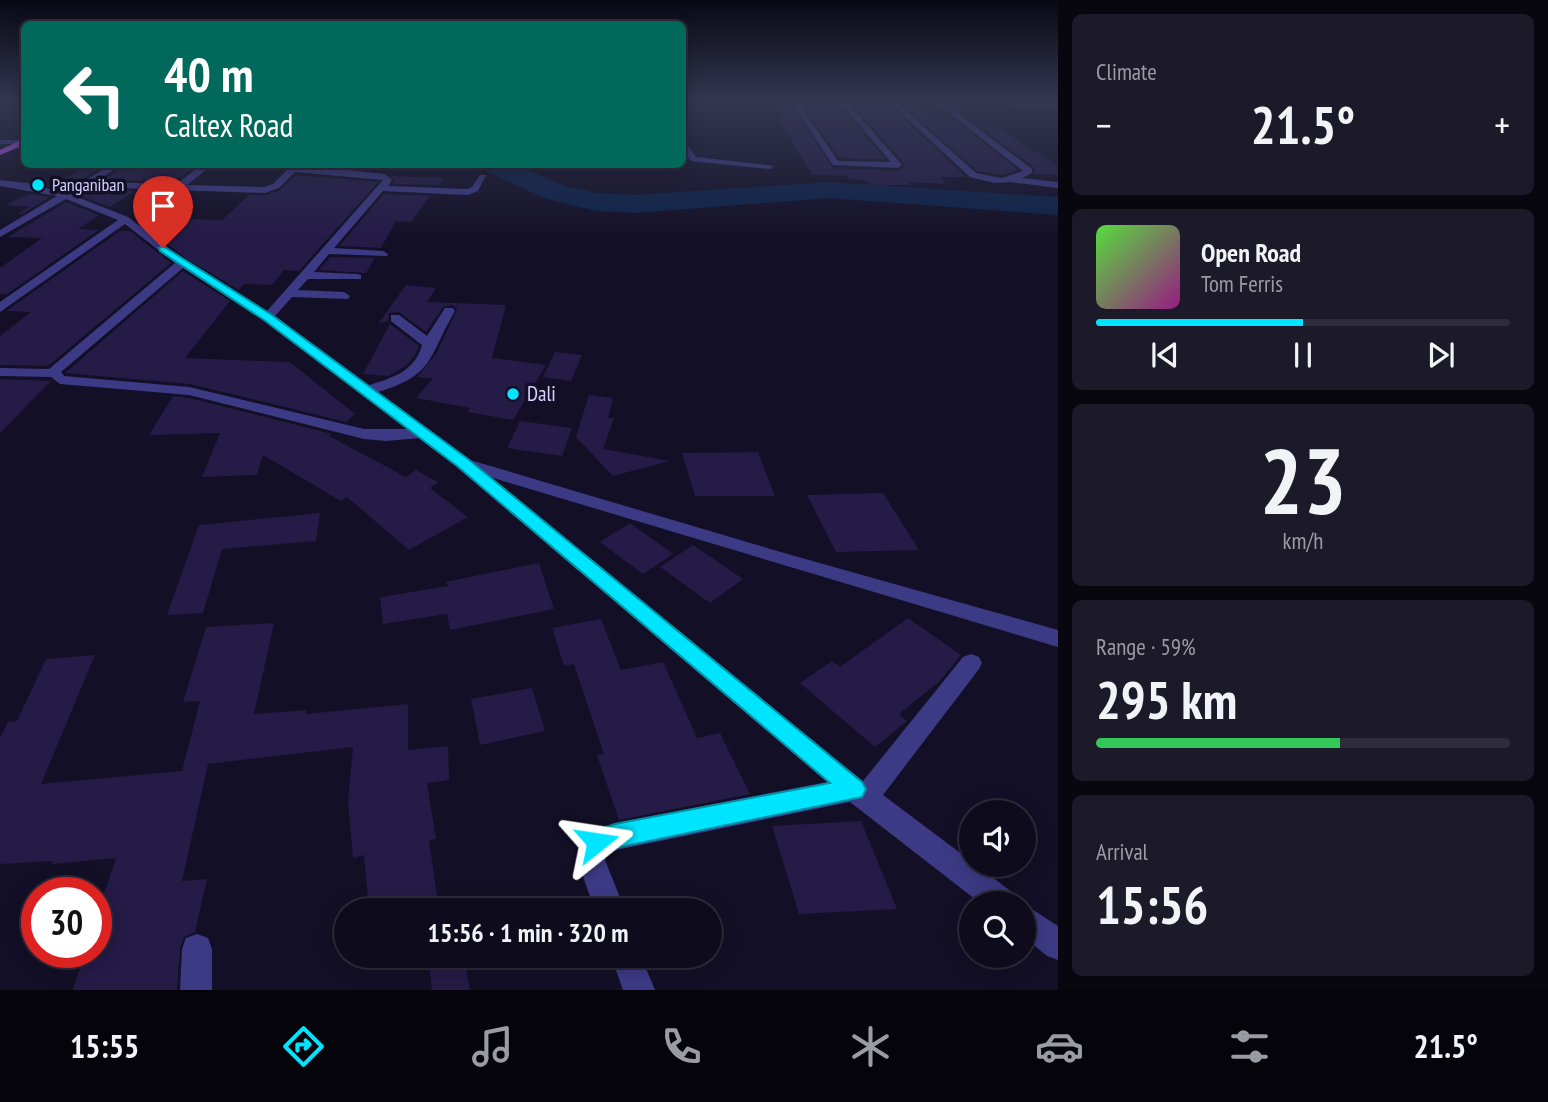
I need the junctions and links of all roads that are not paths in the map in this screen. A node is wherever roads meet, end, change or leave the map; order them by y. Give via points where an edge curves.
1 (825, 147) edge
2 (882, 147) edge
3 (942, 147) edge
4 (998, 147) edge
5 (686, 148) edge
6 (770, 166) dead end
7 (112, 168) edge
8 (204, 168) edge
9 (295, 168) edge
10 (304, 168) edge
11 (483, 177) dead end
12 (1014, 180) junction
13 (0, 183) edge
14 (86, 184) junction
15 (1058, 186) edge
16 (381, 188) junction
17 (175, 189) junction
18 (265, 190) junction
19 (66, 196) junction
20 (255, 200) dead end
21 (125, 219) junction
22 (0, 234) edge
23 (325, 251) junction
24 (383, 254) dead end
25 (182, 263) junction
26 (305, 275) junction
27 (356, 277) dead end
28 (289, 293) junction
29 (344, 296) dead end
30 (0, 308) edge
31 (449, 311) dead end
32 (268, 317) junction
33 (395, 318) dead end
34 (429, 344) junction
35 (0, 372) edge
36 (54, 372) junction
37 (366, 391) junction
38 (423, 433) junction
39 (462, 463) junction
40 (1058, 639) edge
41 (971, 663) dead end
42 (860, 794) junction
43 (987, 891) edge
44 (606, 898) edge
45 (1036, 928) edge
46 (1058, 945) edge
47 (197, 949) dead end
48 (631, 968) edge
49 (196, 990) edge
50 (639, 990) edge

1 - 2 street via 836,163 898,165
3 - 12 street via 973,176
4 - 12 street via 1029,171
5 - 6 street via 694,159
7 - 14 street
8 - 17 street
9 - 18 street
10 - 16 street via 387,178
11 - 16 street via 467,192
12 - 15 street
13 - 19 street
14 - 17 street
14 - 19 street
16 - 23 street
17 - 18 street
18 - 20 street
19 - 21 street
19 - 22 street
21 - 25 street
21 - 30 street
23 - 24 street
23 - 26 street
25 - 32 street
25 - 36 street
26 - 27 street
26 - 28 street
28 - 29 street
28 - 32 street
31 - 34 street
32 - 37 street
33 - 34 street
34 - 37 street via 425,360 414,372
35 - 36 street
36 - 38 street via 60,380 189,391 364,434
37 - 38 street
38 - 39 street
39 - 40 street
39 - 42 street
41 - 42 street
42 - 43 street
42 - 44 street via 597,842 592,860
45 - 46 street
47 - 49 street
48 - 50 street

